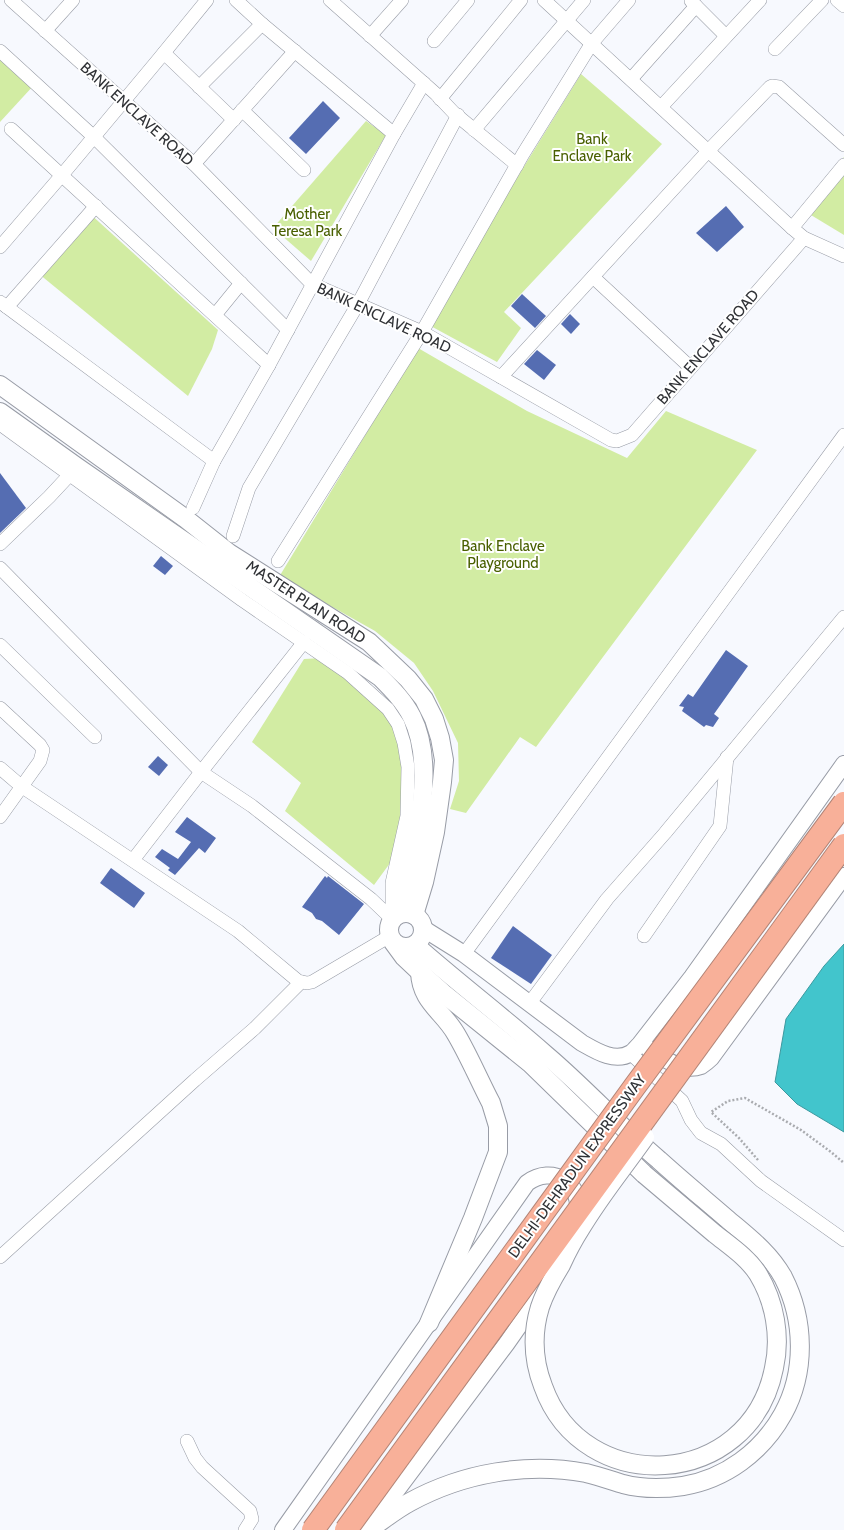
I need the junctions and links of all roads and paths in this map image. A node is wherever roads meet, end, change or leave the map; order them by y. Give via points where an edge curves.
1 (11, 0) edge
2 (73, 0) edge
3 (207, 0) edge
4 (236, 0) edge
5 (330, 0) edge
6 (402, 0) edge
7 (468, 0) edge
8 (521, 0) edge
9 (544, 0) edge
10 (584, 0) edge
11 (629, 0) edge
12 (760, 0) edge
13 (822, 0) edge
14 (837, 0) edge
15 (693, 3) edge
16 (844, 6) edge
17 (566, 20) junction
18 (262, 24) junction
19 (45, 31) junction
20 (370, 36) junction
21 (726, 36) junction
22 (434, 41) dead end
23 (592, 43) junction
24 (775, 50) dead end
25 (0, 51) edge
26 (296, 51) junction
27 (164, 53) junction
28 (631, 79) junction
29 (424, 83) junction
30 (199, 87) junction
31 (440, 99) junction
32 (123, 101) junction
33 (661, 106) junction
34 (242, 110) junction
35 (458, 116) junction
36 (234, 120) junction
37 (11, 129) dead end
38 (474, 130) junction
39 (394, 134) junction
40 (94, 137) junction
41 (844, 145) edge
42 (709, 150) junction
43 (194, 164) junction
44 (517, 165) junction
45 (844, 165) edge
46 (304, 170) dead end
47 (62, 175) junction
48 (96, 206) junction
49 (792, 228) junction
50 (804, 238) junction
51 (0, 247) edge
52 (844, 256) edge
53 (593, 277) junction
54 (241, 283) junction
55 (312, 284) junction
56 (358, 304) junction
57 (3, 305) edge
58 (215, 315) junction
59 (288, 330) junction
60 (422, 332) junction
61 (269, 364) junction
62 (690, 367) junction
63 (501, 377) junction
64 (0, 385) edge
65 (0, 412) edge
66 (0, 424) edge
67 (844, 435) edge
68 (214, 461) junction
69 (73, 471) junction
70 (193, 508) dead end
71 (232, 536) dead end
72 (0, 544) edge
73 (278, 561) dead end
74 (0, 568) edge
75 (275, 613) junction
76 (844, 616) edge
77 (304, 642) junction
78 (0, 645) edge
79 (0, 708) edge
80 (95, 737) dead end
81 (727, 757) junction
82 (844, 764) edge
83 (0, 768) edge
84 (201, 772) junction
85 (21, 786) junction
86 (844, 803) edge
87 (0, 817) edge
88 (844, 845) edge
89 (133, 860) junction
90 (844, 876) edge
91 (404, 928) junction
92 (644, 936) dead end
93 (464, 954) junction
94 (420, 972) junction
95 (301, 982) junction
96 (529, 1004) junction
97 (635, 1049) junction
98 (674, 1077) junction
99 (844, 1163) edge
100 (762, 1164) dead end
101 (844, 1240) edge
102 (0, 1256) edge
103 (429, 1323) junction
104 (187, 1441) dead end
105 (245, 1530) edge
106 (283, 1530) edge
107 (313, 1530) edge
108 (346, 1530) edge
109 (367, 1530) edge

1 - 19 street, BANK ENCLAVE ROAD
2 - 19 street
3 - 27 street
4 - 18 street
5 - 20 street
6 - 20 street
7 - 22 street
8 - 31 street
9 - 17 street
10 - 17 street
11 - 23 street
12 - 21 street
13 - 24 street
14 - 16 street
15 - 21 street
15 - 28 street
17 - 23 street
17 - 38 street
18 - 26 street
18 - 30 street
19 - 32 street, BANK ENCLAVE ROAD
20 - 29 street
21 - 33 street
23 - 28 street
23 - 44 street
25 - 40 street
26 - 34 street
26 - 39 street
27 - 30 street
27 - 32 street
28 - 33 street
29 - 31 street
29 - 39 street
30 - 36 street
31 - 35 street
32 - 40 street
32 - 43 street, BANK ENCLAVE ROAD
33 - 42 street
34 - 36 street
34 - 46 street
35 - 38 street
35 - 56 street
36 - 43 street
37 - 47 street
38 - 44 street
39 - 55 street
40 - 47 street
40 - 54 street
41 - 42 street via 788,94 779,87 772,86
42 - 49 street
42 - 53 street
43 - 55 street, BANK ENCLAVE ROAD
44 - 60 street
45 - 49 street
47 - 48 street
47 - 51 street
48 - 57 street
48 - 58 street
49 - 50 street
50 - 52 street
50 - 62 street, BANK ENCLAVE ROAD
53 - 62 street
53 - 63 street
54 - 58 street
54 - 59 street
55 - 56 street, BANK ENCLAVE ROAD
55 - 59 street
56 - 60 street, BANK ENCLAVE ROAD
56 - 71 street via 249,488
57 - 68 street
58 - 61 street
59 - 61 street
60 - 63 street, BANK ENCLAVE ROAD
60 - 73 street
61 - 68 street
62 - 63 street, BANK ENCLAVE ROAD via 632,435 617,441 611,440
64 - 91 main road, MASTER PLAN ROAD via 229,553 369,642 408,679 424,699 434,719 444,760 435,832 424,882
65 - 69 main road
66 - 69 street
67 - 93 street
68 - 70 street
69 - 72 street via 50,497
69 - 75 main road
74 - 84 street
75 - 77 street
75 - 91 main road via 380,677 401,698 412,717 421,741 425,765
76 - 81 street
77 - 84 street
77 - 91 street via 348,673 380,700 398,724 408,767 407,816 392,883
78 - 80 street
79 - 85 street via 43,750 40,761
81 - 92 street via 720,826
81 - 96 street via 607,899
82 - 97 street via 692,977
83 - 85 street
84 - 89 street
84 - 91 street via 252,806
85 - 87 street
85 - 89 street
86 - 107 highway, DELHI-DEHRADUN EXPRESSWAY, bridge
88 - 98 highway, DELHI-DEHRADUN EXPRESSWAY, bridge
89 - 95 street via 238,931
90 - 97 street via 711,1058 701,1066 689,1068 677,1066
91 - 93 street
91 - 94 main road via 404,957
91 - 95 street via 312,982
91 - 109 main road via 548,1056 656,1158 763,1249 789,1289 798,1319 800,1351 791,1397 777,1425 756,1449 738,1464 717,1475 672,1488 640,1487 568,1471 528,1469 500,1472 466,1479 433,1491 407,1504
93 - 96 street
94 - 98 main road, bridge via 448,998 531,1064 644,1174 750,1263 765,1288 775,1316 776,1361 768,1391 743,1430 732,1441 692,1461 663,1466 633,1464 592,1447 569,1428 556,1411 545,1392 536,1364 535,1334 540,1306 546,1292 581,1227 645,1137
94 - 103 main road via 420,981 426,997 456,1034 491,1103 496,1114 499,1135 498,1152
95 - 102 street via 255,1028
96 - 97 street via 599,1053 621,1056
97 - 101 street via 678,1097 702,1133 721,1144 761,1181
98 - 108 highway, DELHI-DEHRADUN EXPRESSWAY, bridge
99 - 100 path via 801,1130 745,1098 728,1101 711,1112
103 - 106 street
103 - 109 street via 527,1183 544,1175 558,1176 569,1183 576,1194 578,1208 560,1267 507,1344
104 - 105 street via 202,1466 250,1511 252,1518

